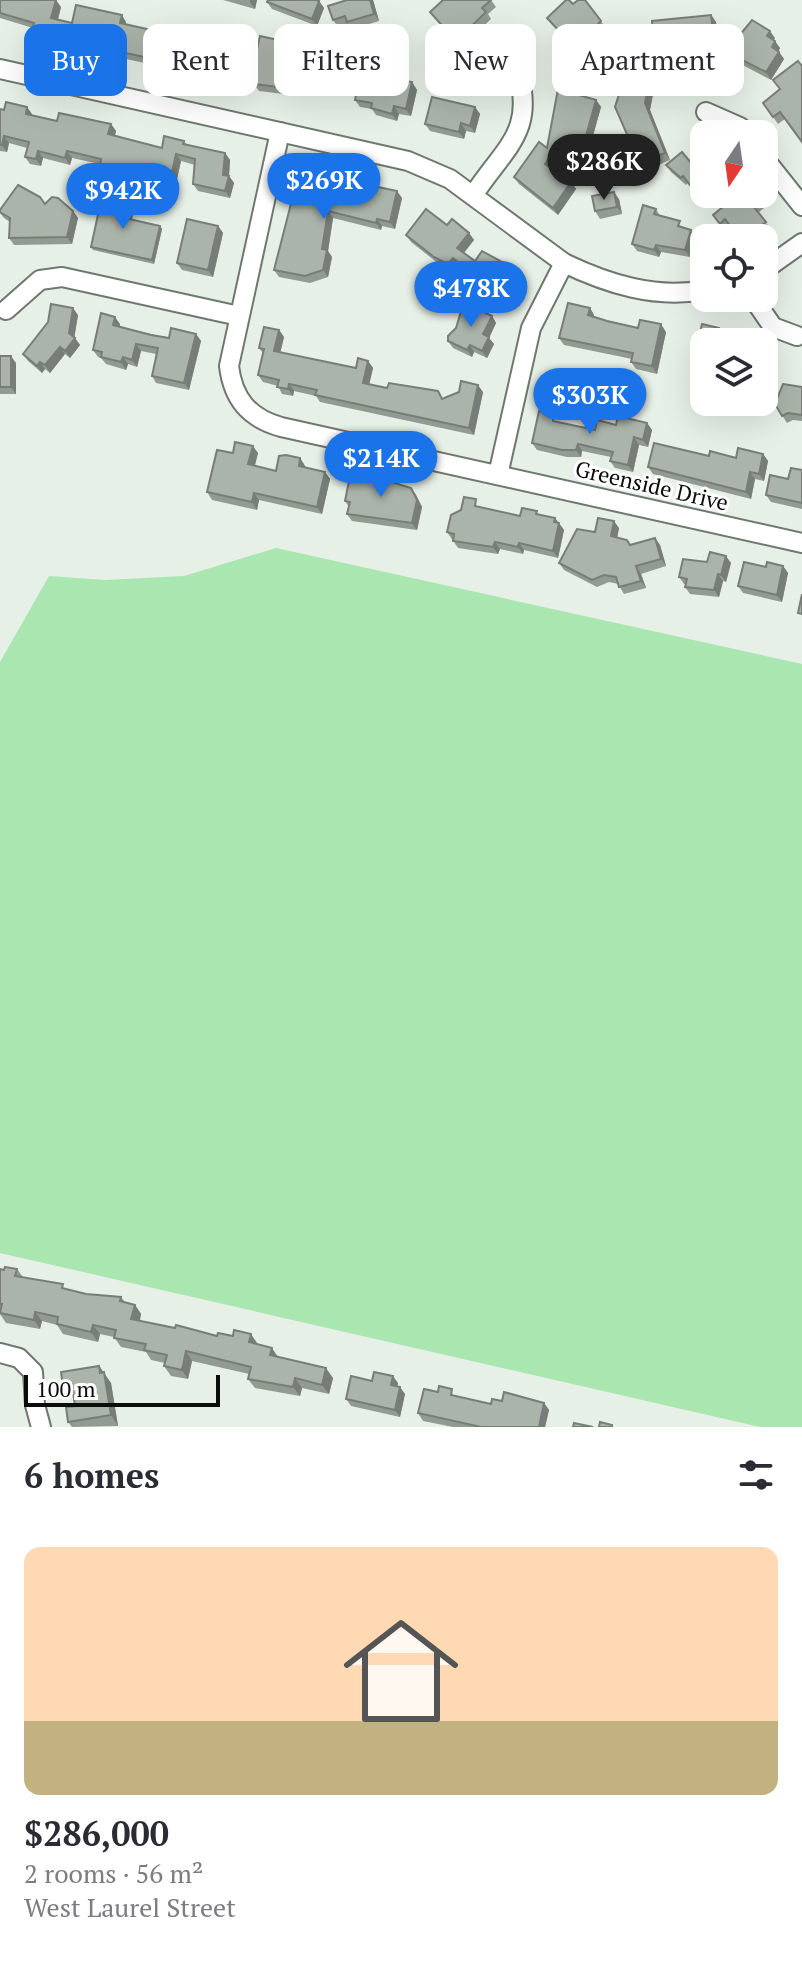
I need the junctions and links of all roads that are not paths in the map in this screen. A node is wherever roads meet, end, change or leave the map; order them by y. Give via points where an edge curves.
1 (0, 69) edge
2 (525, 96) edge
3 (706, 112) dead end
4 (724, 120) edge
5 (280, 132) junction
6 (778, 176) edge
7 (474, 194) junction
8 (802, 206) edge
9 (802, 243) edge
10 (778, 260) edge
11 (564, 263) junction
12 (690, 291) edge
13 (6, 310) dead end
14 (763, 312) edge
15 (239, 316) junction
16 (797, 336) dead end
17 (498, 475) junction
18 (802, 543) edge
19 (0, 1353) edge
20 (41, 1427) edge

1 - 5 street
2 - 7 street via 520,130
3 - 4 street
5 - 7 street via 408,161
5 - 15 street
6 - 8 street
7 - 11 street
9 - 10 street
11 - 12 street via 641,290
11 - 17 street via 531,328
13 - 15 street via 40,280 62,277
14 - 16 street via 773,327
15 - 17 street, Greenside Drive via 231,382 241,404 269,423
17 - 18 street, Greenside Drive
19 - 20 street via 19,1358 33,1372

